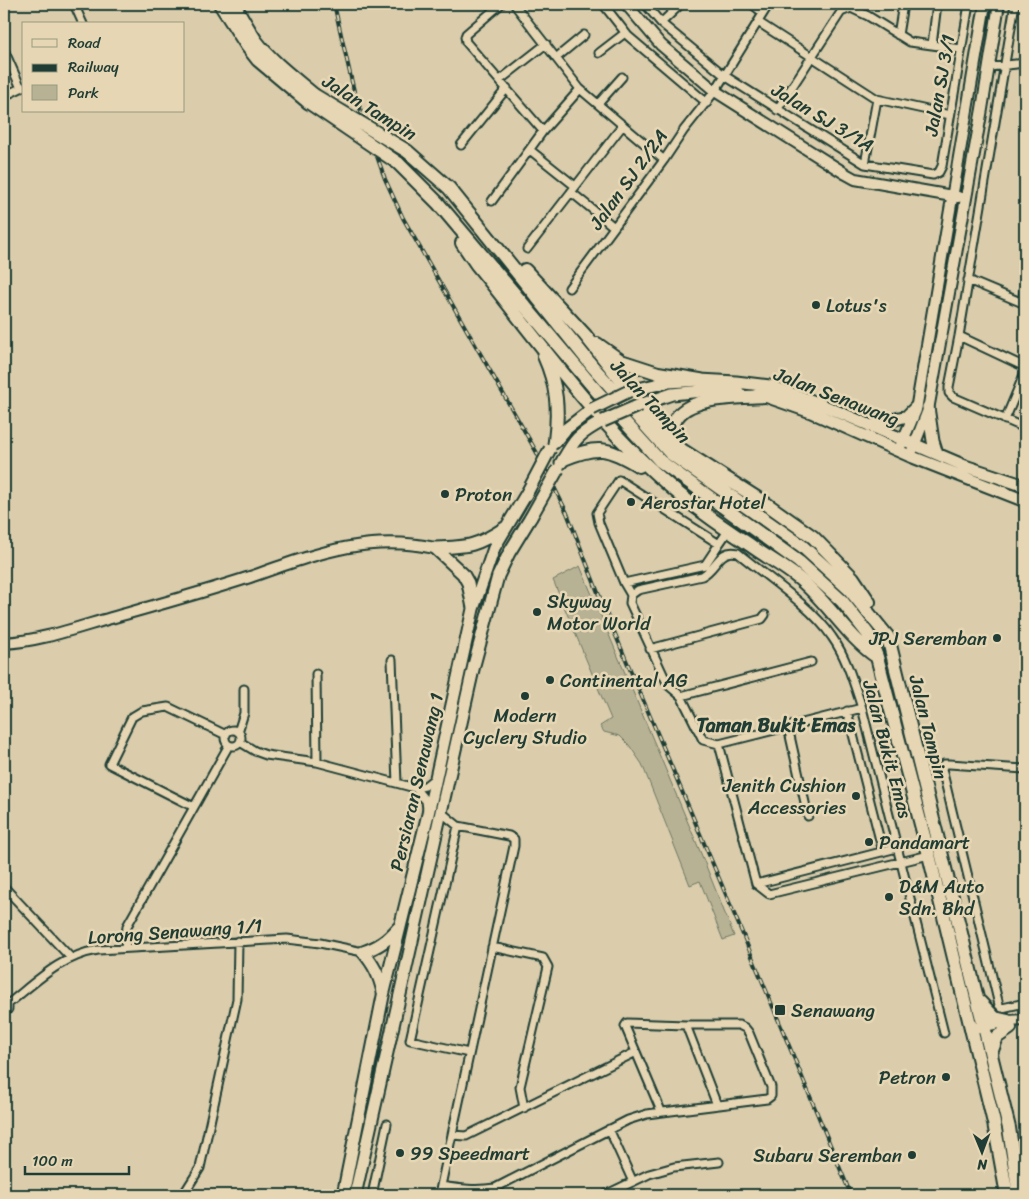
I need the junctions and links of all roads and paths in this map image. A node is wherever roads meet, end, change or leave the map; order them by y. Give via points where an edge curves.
1 (74, 4) edge
2 (220, 4) edge
3 (234, 4) edge
4 (502, 4) edge
5 (514, 4) edge
6 (603, 4) edge
7 (626, 4) edge
8 (645, 4) edge
9 (681, 4) edge
10 (752, 4) edge
11 (769, 4) edge
12 (903, 4) edge
13 (938, 4) edge
14 (969, 4) edge
15 (985, 4) edge
16 (999, 4) edge
17 (1014, 4) edge
18 (841, 8) edge
19 (764, 13) junction
20 (82, 22) edge
21 (758, 22) junction
22 (661, 23) junction
23 (625, 33) junction
24 (584, 35) dead end
25 (898, 35) junction
26 (546, 44) junction
27 (932, 45) junction
28 (961, 49) junction
29 (4, 50) edge
30 (599, 53) dead end
31 (813, 56) junction
32 (556, 58) junction
33 (1025, 63) edge
34 (1005, 65) junction
35 (989, 67) junction
36 (973, 75) junction
37 (724, 76) junction
38 (622, 77) dead end
39 (500, 80) junction
40 (22, 87) edge
41 (507, 88) junction
42 (580, 88) junction
43 (715, 91) junction
44 (4, 96) edge
45 (311, 98) junction
46 (877, 99) junction
47 (707, 103) junction
48 (598, 104) junction
49 (777, 110) junction
50 (950, 115) junction
51 (623, 125) junction
52 (543, 131) junction
53 (461, 145) dead end
54 (530, 150) junction
55 (664, 160) junction
56 (866, 164) junction
57 (402, 166) junction
58 (939, 172) joint
59 (449, 188) junction
60 (573, 189) junction
61 (952, 196) junction
62 (966, 198) junction
63 (492, 201) dead end
64 (614, 227) junction
65 (527, 249) dead end
66 (968, 280) junction
67 (1025, 283) edge
68 (570, 288) dead end
69 (1024, 304) edge
70 (585, 335) junction
71 (958, 336) junction
72 (535, 337) junction
73 (1025, 367) edge
74 (1025, 372) edge
75 (700, 380) junction
76 (629, 391) junction
77 (765, 396) junction
78 (640, 405) junction
79 (922, 407) junction
80 (592, 409) junction
81 (1005, 420) junction
82 (602, 422) junction
83 (870, 426) junction
84 (1025, 428) edge
85 (553, 445) junction
86 (674, 445) junction
87 (900, 446) junction
88 (912, 451) junction
89 (937, 454) junction
90 (561, 464) junction
91 (666, 484) junction
92 (1025, 486) edge
93 (1025, 501) edge
94 (508, 526) junction
95 (728, 531) junction
96 (719, 544) junction
97 (435, 548) junction
98 (624, 583) junction
99 (631, 595) junction
100 (473, 609) junction
101 (765, 615) dead end
102 (888, 637) junction
103 (4, 644) edge
104 (650, 649) junction
105 (877, 657) junction
106 (392, 660) dead end
107 (812, 662) dead end
108 (316, 674) dead end
109 (244, 689) dead end
110 (681, 696) junction
111 (862, 708) junction
112 (847, 711) junction
113 (788, 727) junction
114 (238, 732) junction
115 (226, 735) junction
116 (240, 742) junction
117 (719, 744) junction
118 (229, 746) junction
119 (317, 762) junction
120 (1025, 769) edge
121 (436, 776) junction
122 (397, 783) junction
123 (415, 788) junction
124 (194, 807) junction
125 (441, 812) junction
126 (428, 814) junction
127 (808, 816) dead end
128 (458, 826) junction
129 (898, 848) junction
130 (883, 852) junction
131 (929, 855) junction
132 (902, 862) junction
133 (756, 884) junction
134 (4, 886) edge
135 (400, 926) junction
136 (238, 941) junction
137 (492, 947) junction
138 (125, 948) junction
139 (363, 952) junction
140 (71, 958) junction
141 (383, 996) junction
142 (978, 1000) junction
143 (1025, 1003) edge
144 (8, 1009) dead end
145 (1025, 1021) edge
146 (686, 1025) junction
147 (1009, 1025) junction
148 (985, 1030) junction
149 (944, 1033) dead end
150 (971, 1034) junction
151 (636, 1052) junction
152 (469, 1053) junction
153 (991, 1053) junction
154 (717, 1105) junction
155 (524, 1108) junction
156 (660, 1111) junction
157 (387, 1124) dead end
158 (609, 1129) junction
159 (452, 1135) junction
160 (720, 1162) dead end
161 (633, 1182) junction
162 (441, 1186) junction
163 (621, 1188) junction
164 (356, 1193) edge
165 (183, 1195) edge
166 (343, 1195) edge
167 (372, 1195) edge
168 (439, 1195) edge
169 (605, 1195) edge
170 (625, 1195) edge
171 (1006, 1195) edge
172 (1019, 1195) edge

1 - 20 street
2 - 45 highway, Jalan Tampin via 258,60
3 - 45 highway, Jalan Tampin via 256,41
4 - 39 street via 465,37
5 - 26 street
6 - 23 street
7 - 43 street via 661,45
8 - 22 street, Jalan SJ 3/1A
9 - 22 street
10 - 19 street
11 - 19 street, Jalan SJ 2/2A
12 - 25 street
13 - 27 street
14 - 28 street, Jalan SJ 3/1
15 - 36 street
16 - 35 street
17 - 34 street
18 - 25 street via 851,8 868,16
18 - 31 street
19 - 21 street, Jalan SJ 2/2A
21 - 31 street
21 - 37 street, Jalan SJ 2/2A
22 - 37 street, Jalan SJ 3/1A
23 - 30 street
23 - 47 street
24 - 32 street
25 - 27 street via 910,42
26 - 32 street
26 - 39 street
27 - 28 street
28 - 50 street, Jalan SJ 3/1
29 - 40 street
31 - 46 street
31 - 49 street
32 - 42 street
33 - 34 street
34 - 35 street
34 - 66 street
35 - 36 street
35 - 62 street
36 - 61 street
37 - 43 street, Jalan SJ 2/2A
37 - 49 street, Jalan SJ 3/1A
38 - 48 street
39 - 41 street
40 - 44 street
41 - 52 street
41 - 53 street
42 - 48 street
42 - 52 street
43 - 47 street, Jalan SJ 2/2A
43 - 61 street via 855,179
45 - 57 highway, Jalan Tampin, bridge
45 - 59 highway, Jalan Tampin, bridge via 407,151
46 - 50 street
46 - 56 street
47 - 55 street, Jalan SJ 2/2A
48 - 51 street
49 - 56 street, Jalan SJ 3/1A
50 - 58 street, Jalan SJ 3/1
51 - 55 street
51 - 60 street
52 - 54 street
54 - 60 street
54 - 63 street
55 - 64 street, Jalan SJ 2/2A
56 - 58 street, Jalan SJ 3/1A via 933,175
57 - 72 highway
57 - 105 highway, Jalan Tampin via 438,203 660,461 799,562 834,594 868,634
59 - 70 highway
59 - 102 highway, Jalan Tampin via 593,367 670,453 802,546 849,589
60 - 64 street
60 - 65 street
61 - 62 street
61 - 79 street
62 - 79 street
64 - 68 street, Jalan SJ 2/2A
66 - 69 street
66 - 71 street
67 - 69 street
70 - 75 highway via 622,361 658,373
70 - 76 highway
71 - 73 street
71 - 81 street via 949,393
72 - 80 highway
72 - 85 highway via 551,372 558,407
74 - 81 street
75 - 76 main road, Jalan Senawang via 668,382
75 - 83 main road, Jalan Senawang via 770,386
76 - 78 highway
76 - 80 main road, Jalan Senawang, bridge
77 - 78 main road, Jalan Senawang via 702,391 672,394
77 - 86 highway via 712,399 683,411 675,420
77 - 87 main road, Jalan Senawang
78 - 82 main road, Jalan Senawang, bridge
78 - 86 highway
79 - 83 main road via 907,416
79 - 87 street
79 - 88 street
79 - 89 main road
80 - 82 highway
80 - 85 main road, Persiaran Senawang 1
81 - 84 street
82 - 90 main road, Persiaran Senawang 1 via 575,439
82 - 91 highway
83 - 87 main road, Jalan Senawang
85 - 94 main road, Persiaran Senawang 1, bridge
86 - 102 highway via 813,537 853,578 875,610
87 - 88 main road, Jalan Senawang
88 - 89 main road, Jalan Senawang
88 - 93 main road, Jalan Senawang
89 - 92 main road, Jalan Senawang
90 - 91 highway via 584,450 608,450 624,456
90 - 125 main road, Persiaran Senawang 1, bridge via 498,576
91 - 95 highway
94 - 97 main road via 472,545
94 - 100 main road, Persiaran Senawang 1 via 494,548
95 - 96 street
95 - 105 highway via 808,586 865,649
96 - 98 street via 705,565
96 - 98 street via 619,480 597,513
97 - 100 main road via 463,574
97 - 103 street via 378,542 349,546 53,635
98 - 99 street
99 - 104 street via 630,603
99 - 111 street, Jalan Bukit Emas via 638,590 702,576 725,552 738,553 816,617 833,638 850,671
100 - 121 main road, Persiaran Senawang 1
101 - 104 street via 762,619
102 - 142 highway, Jalan Tampin
104 - 110 street via 668,686
105 - 131 highway, Jalan Tampin
106 - 122 street
107 - 110 street
108 - 119 street
109 - 114 street via 244,713
110 - 117 street via 703,740
111 - 112 street
111 - 129 street, Jalan Bukit Emas
112 - 113 street
112 - 130 street
113 - 117 street
113 - 127 street
114 - 115 street via 231,731
114 - 116 street
115 - 118 street
115 - 124 street via 168,707 142,711 132,717 110,764
116 - 118 street via 234,747
116 - 119 street via 254,751
117 - 133 street
118 - 124 street
119 - 122 street
120 - 143 street via 944,764 942,769 999,1005 1002,1008
121 - 123 street via 425,786
121 - 126 main road, Persiaran Senawang 1
122 - 123 street
123 - 126 street via 426,801
124 - 138 street via 127,926
125 - 128 street
125 - 164 main road, Persiaran Senawang 1
126 - 135 main road, Persiaran Senawang 1
128 - 137 street via 514,839
128 - 152 street via 410,1040
129 - 130 street
129 - 132 street, Jalan Bukit Emas
130 - 133 street
131 - 132 street
131 - 150 highway, Jalan Tampin
132 - 133 street via 769,894
132 - 149 street, Jalan Bukit Emas
134 - 140 street
135 - 139 main road via 387,941
135 - 141 main road, Persiaran Senawang 1
136 - 138 street, Lorong Senawang 1/1
136 - 139 street, Lorong Senawang 1/1 via 287,939
136 - 165 street via 237,999 200,1168
137 - 152 street
137 - 155 street via 543,958 548,967 520,1087
138 - 140 street, Lorong Senawang 1/1 via 83,953
139 - 141 main road via 375,967
140 - 144 street, Lorong Senawang 1/1 via 8,1004
141 - 166 main road, Persiaran Senawang 1
142 - 147 highway via 995,1018
142 - 148 highway, Jalan Tampin
145 - 147 street
146 - 151 street via 627,1023 625,1026
146 - 154 street
146 - 154 street via 739,1025 746,1028 771,1087 772,1096 766,1099
147 - 148 street
147 - 153 highway via 997,1038
148 - 150 street
148 - 153 highway, Jalan Tampin
150 - 171 highway, Jalan Tampin via 994,1123
151 - 155 street
151 - 156 street
152 - 159 street
153 - 172 highway, Jalan Tampin via 1009,1128
154 - 156 street
155 - 159 street via 466,1136
156 - 158 street
157 - 167 street
158 - 161 street
158 - 162 street via 495,1188 464,1190
159 - 162 street
160 - 161 street via 674,1167
161 - 163 street
162 - 168 street
163 - 169 street
163 - 170 street

